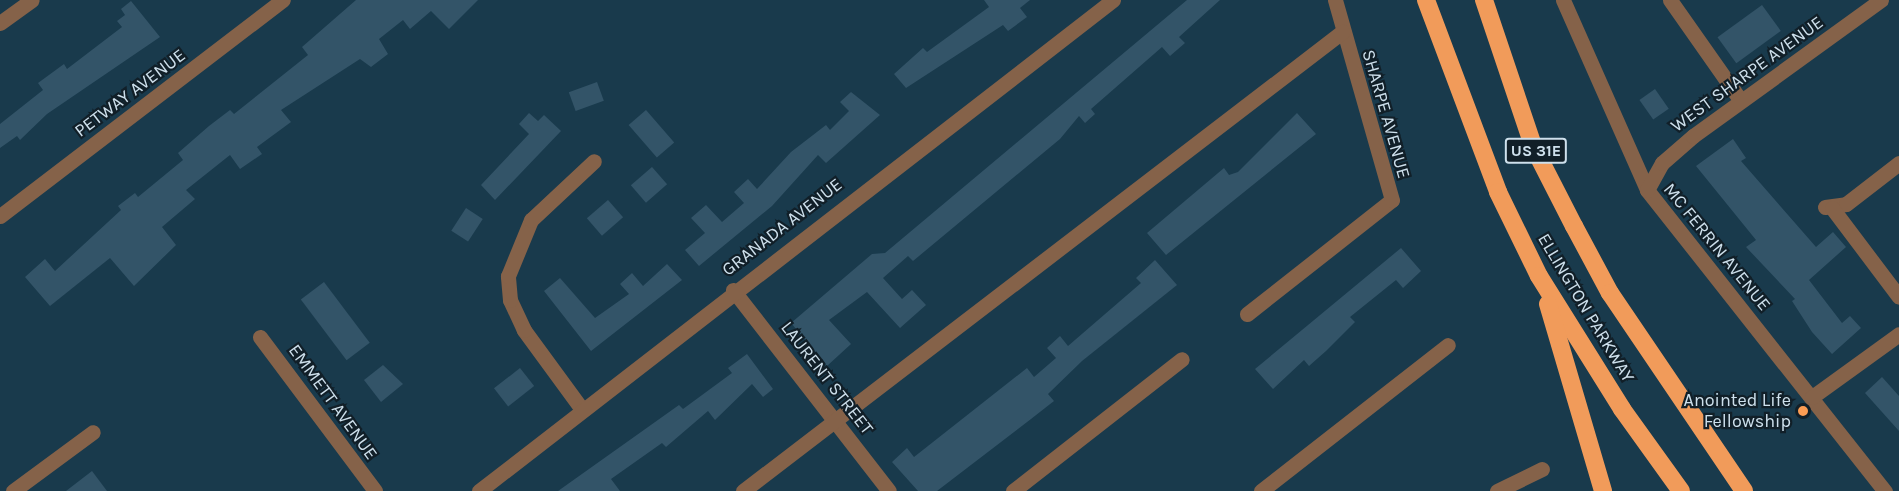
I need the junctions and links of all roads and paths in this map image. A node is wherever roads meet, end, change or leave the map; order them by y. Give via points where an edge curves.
1 (32, 0) edge
2 (284, 0) edge
3 (1113, 0) edge
4 (1335, 0) edge
5 (1426, 0) edge
6 (1484, 0) edge
7 (1563, 0) edge
8 (1670, 0) edge
9 (1881, 0) edge
10 (0, 23) edge
11 (1342, 32) junction
12 (1741, 101) junction
13 (594, 161) dead end
14 (1899, 163) edge
15 (1647, 190) junction
16 (0, 216) edge
17 (1539, 276) junction
18 (733, 290) junction
19 (1899, 297) edge
20 (1247, 314) dead end
21 (1899, 334) edge
22 (261, 337) dead end
23 (1448, 345) dead end
24 (1182, 359) dead end
25 (1812, 397) junction
26 (581, 408) junction
27 (836, 420) junction
28 (93, 432) dead end
29 (1542, 469) dead end
30 (1742, 487) edge
31 (17, 490) edge
32 (375, 491) edge
33 (479, 491) edge
34 (743, 491) edge
35 (889, 491) edge
36 (1013, 491) edge
37 (1261, 491) edge
38 (1497, 491) edge
39 (1603, 491) edge
40 (1681, 491) edge
41 (1885, 491) edge

1 - 10 street
2 - 16 street, PETWAY AVENUE
3 - 18 street, GRANADA AVENUE
4 - 11 street, SHARPE AVENUE
5 - 17 highway, ELLINGTON PARKWAY / US 31E via 1498,192
6 - 30 highway, ELLINGTON PARKWAY / US 31E via 1533,146 1574,226 1610,293
7 - 15 street, MC FERRIN AVENUE
8 - 12 street
9 - 12 street, WEST SHARPE AVENUE
11 - 20 street, SHARPE AVENUE via 1392,200
11 - 27 street
12 - 15 street, WEST SHARPE AVENUE via 1662,164
13 - 26 street via 531,220 508,276 510,300 524,330
14 - 19 street via 1846,204 1828,208
15 - 25 street, MC FERRIN AVENUE
17 - 39 highway
17 - 40 highway, ELLINGTON PARKWAY / US 31E via 1622,409
18 - 26 street, GRANADA AVENUE
18 - 27 street, LAURENT STREET
21 - 25 street
22 - 32 street, EMMETT AVENUE
23 - 37 street
24 - 36 street
25 - 41 street, MC FERRIN AVENUE
26 - 33 street, GRANADA AVENUE
27 - 34 street
27 - 35 street, LAURENT STREET
28 - 31 street
29 - 38 street

